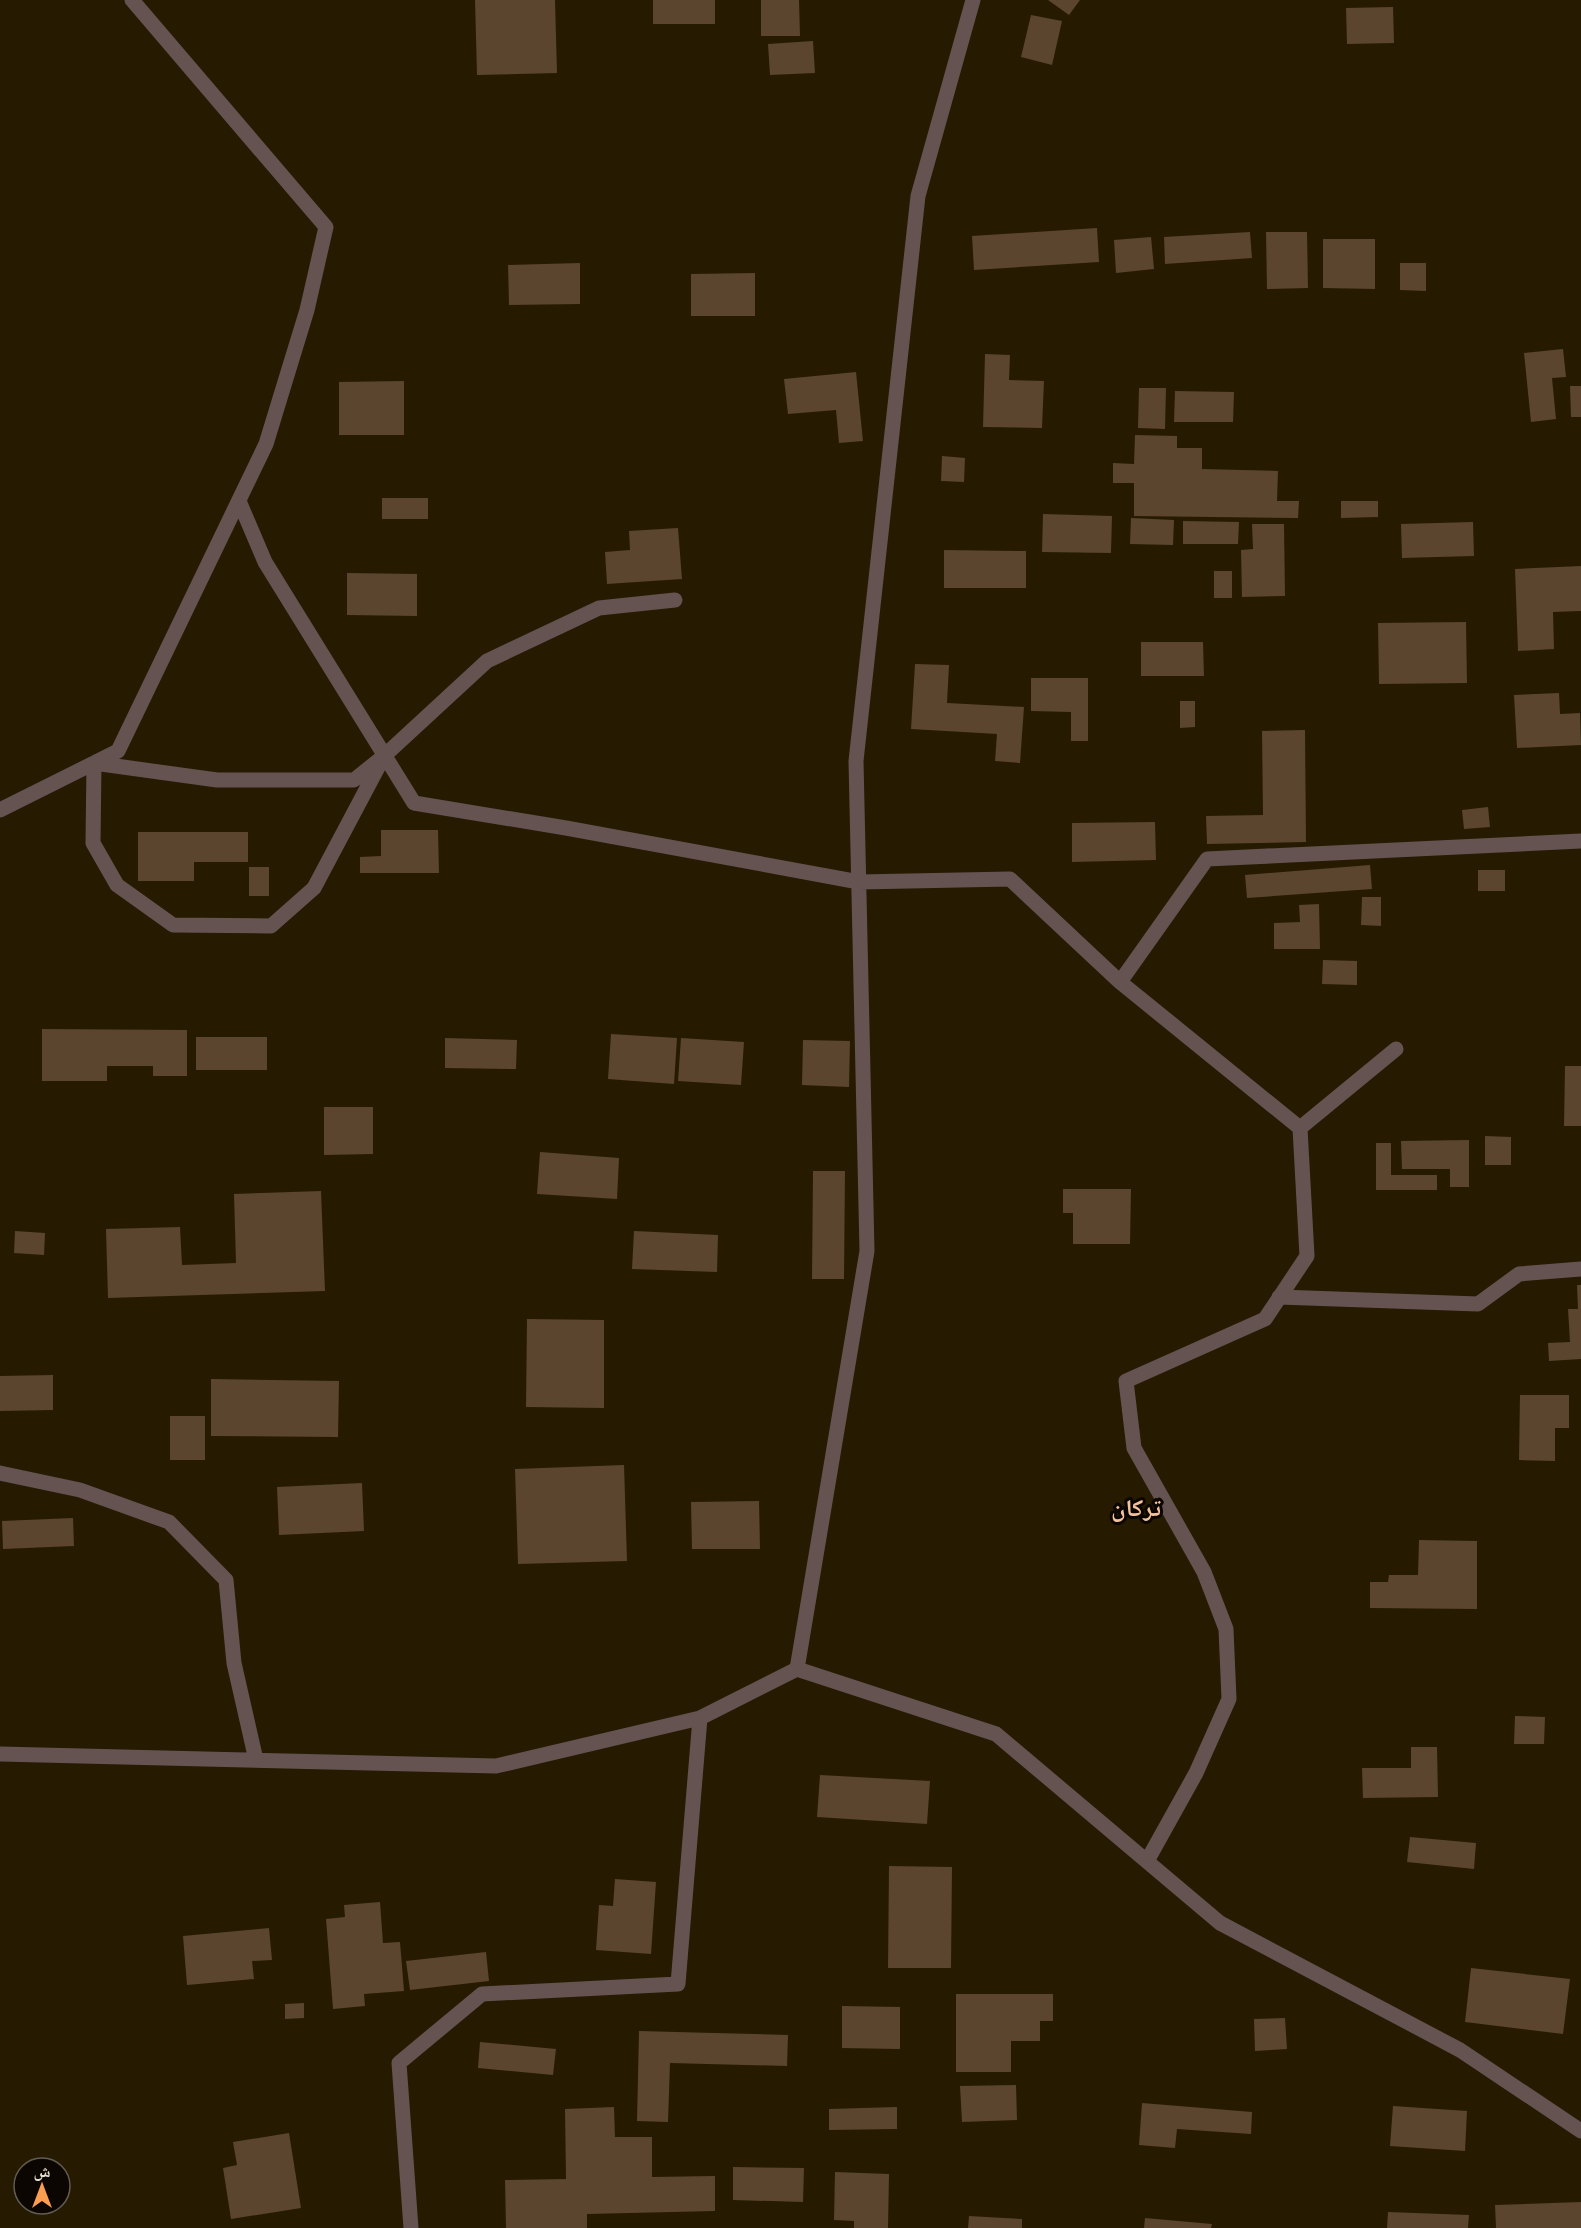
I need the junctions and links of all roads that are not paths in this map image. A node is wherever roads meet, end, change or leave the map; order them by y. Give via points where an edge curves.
1 (132, 0) edge
2 (973, 0) edge
3 (239, 501) junction
4 (675, 600) dead end
5 (384, 756) junction
6 (94, 763) junction
7 (0, 810) edge
8 (1581, 841) edge
9 (859, 882) junction
10 (1120, 982) junction
11 (1396, 1049) dead end
12 (1300, 1128) junction
13 (1581, 1269) edge
14 (1279, 1297) junction
15 (0, 1473) edge
16 (797, 1670) junction
17 (700, 1718) junction
18 (0, 1754) edge
19 (256, 1760) junction
20 (1147, 1861) junction
21 (1581, 2131) edge
22 (411, 2228) edge

1 - 3 street via 326,227 307,310 267,444
2 - 9 street via 918,196 856,761
3 - 5 street via 266,562
3 - 6 street via 118,751
4 - 5 street via 599,608 487,661
5 - 6 street via 354,780 217,780
5 - 6 street via 314,888 271,927 173,925 117,885 93,843
5 - 9 street via 414,803
6 - 7 street
8 - 10 street via 1207,859
9 - 10 street via 1010,879
9 - 16 street via 867,1251
10 - 12 street
11 - 12 street
12 - 14 street via 1307,1256
13 - 14 street via 1519,1274 1478,1304
14 - 20 street via 1265,1319 1126,1381 1134,1448 1204,1572 1226,1629 1229,1699 1196,1773
15 - 19 street via 80,1490 169,1522 226,1580 234,1663
16 - 17 street
16 - 20 street via 996,1734
17 - 19 street via 496,1766
17 - 22 street via 678,1984 482,1994 399,2063
18 - 19 street
20 - 21 street via 1220,1923 1460,2050

